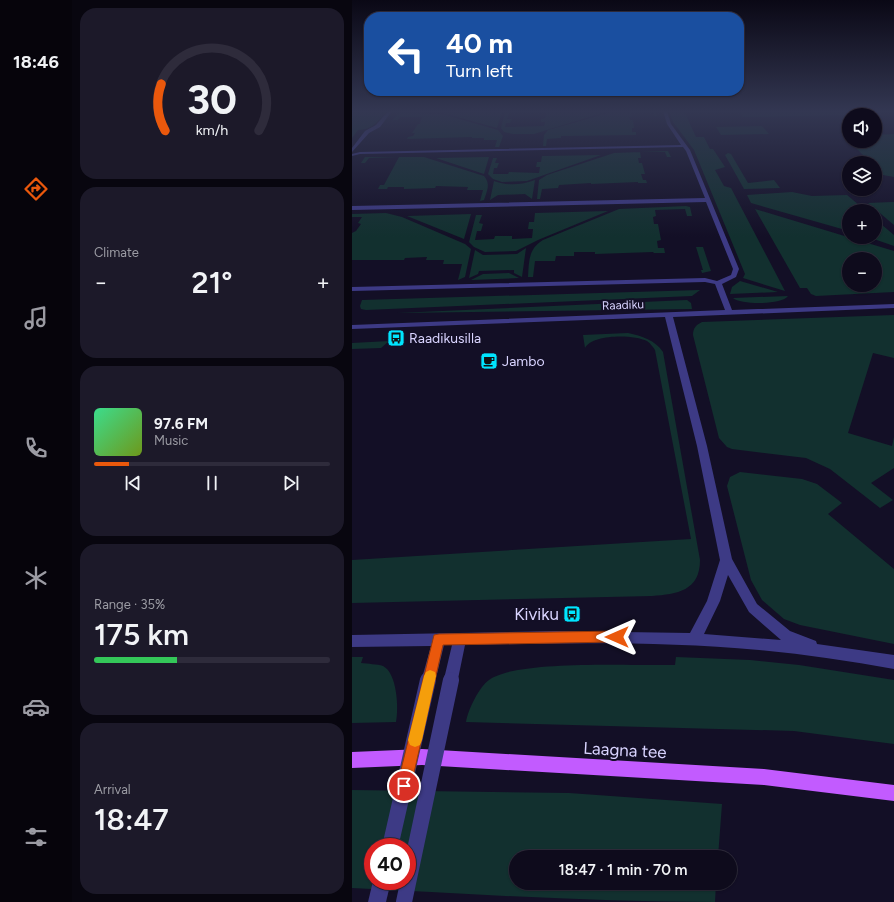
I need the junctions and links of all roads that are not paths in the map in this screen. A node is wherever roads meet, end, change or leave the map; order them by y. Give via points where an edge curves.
1 (689, 153) edge
2 (708, 200) junction
3 (352, 208) edge
4 (718, 283) junction
5 (352, 289) edge
6 (894, 306) edge
7 (729, 312) junction
8 (669, 316) junction
9 (352, 327) edge
10 (726, 560) junction
11 (694, 638) junction
12 (439, 639) junction
13 (460, 639) junction
14 (352, 641) edge
15 (822, 650) junction
16 (894, 662) edge
17 (352, 760) edge
18 (894, 793) edge
19 (392, 838) edge
20 (380, 890) edge
21 (377, 902) edge
22 (404, 902) edge

1 - 2 street
2 - 3 street
2 - 4 street via 736,271 734,276
4 - 5 street via 705,280
4 - 7 street
6 - 7 street, Raadiku
7 - 8 street, Raadiku
8 - 9 street, Raadiku
8 - 10 street via 702,446
10 - 11 street via 716,597
10 - 15 street via 753,608 785,635
11 - 13 street
11 - 15 street
12 - 13 street
12 - 14 street
12 - 19 street, bridge
13 - 22 street, bridge
15 - 16 street
17 - 18 main road, Laagna tee via 422,757 756,777
20 - 21 street

